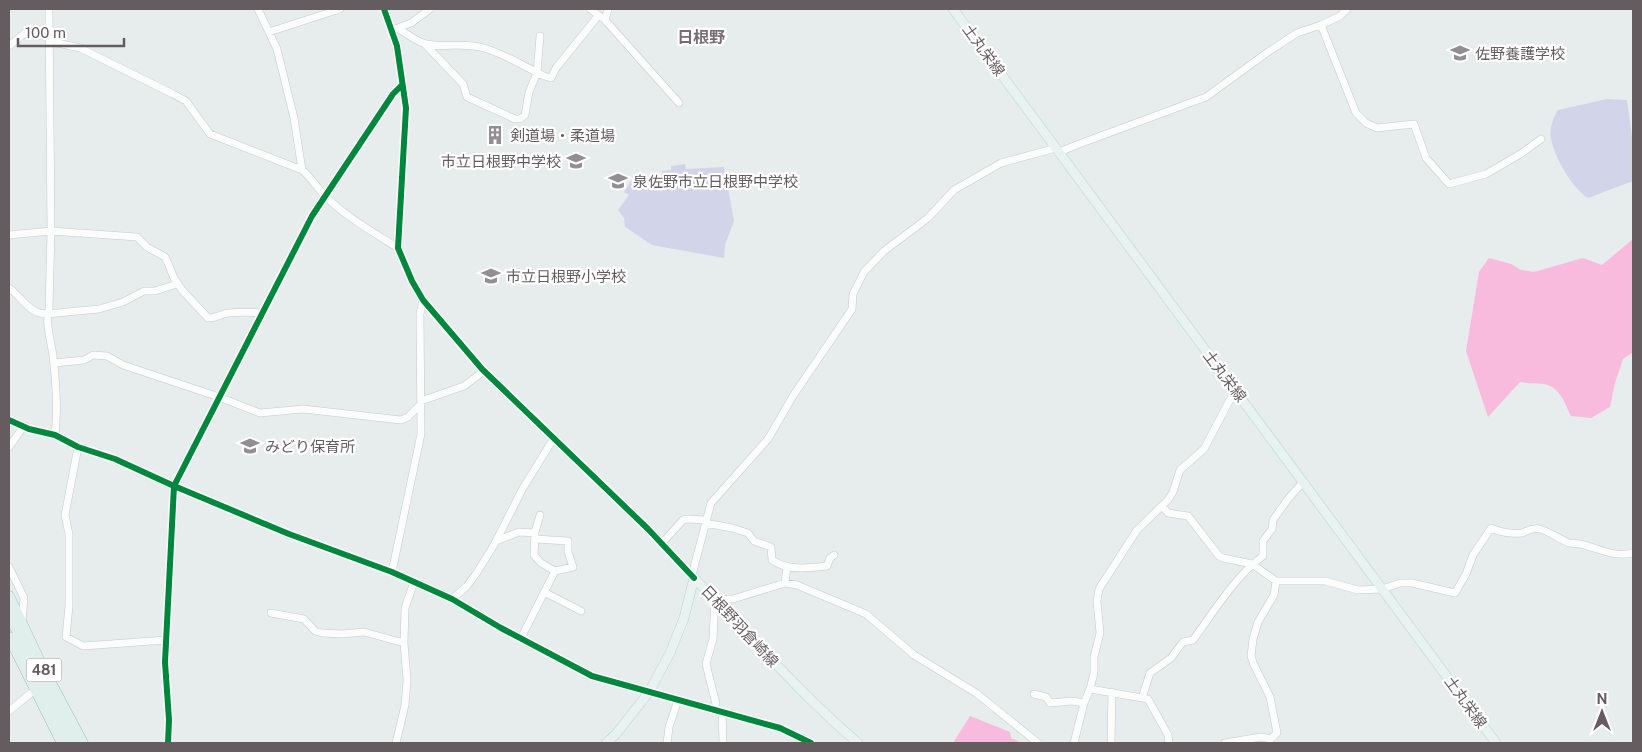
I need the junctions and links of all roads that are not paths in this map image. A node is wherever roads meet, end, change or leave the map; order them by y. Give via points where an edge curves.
1 (49, 9) edge
2 (258, 9) edge
3 (340, 9) edge
4 (384, 9) edge
5 (430, 9) edge
6 (590, 9) edge
7 (608, 9) edge
8 (953, 9) edge
9 (1347, 9) edge
10 (598, 16) junction
11 (605, 20) junction
12 (1321, 25) junction
13 (396, 29) junction
14 (269, 32) junction
15 (540, 36) dead end
16 (49, 39) junction
17 (426, 44) junction
18 (9, 46) edge
19 (537, 73) junction
20 (402, 86) junction
21 (679, 103) dead end
22 (1541, 139) dead end
23 (1058, 150) junction
24 (302, 170) junction
25 (325, 196) junction
26 (51, 231) junction
27 (9, 235) edge
28 (398, 248) junction
29 (177, 284) junction
30 (9, 288) edge
31 (422, 300) junction
32 (262, 313) junction
33 (47, 314) junction
34 (54, 363) junction
35 (484, 371) junction
36 (1235, 390) junction
37 (219, 397) junction
38 (421, 403) junction
39 (9, 420) edge
40 (24, 426) junction
41 (55, 435) junction
42 (554, 438) junction
43 (9, 447) edge
44 (78, 447) junction
45 (1303, 482) junction
46 (174, 486) junction
47 (1162, 506) junction
48 (540, 515) dead end
49 (706, 522) junction
50 (535, 536) junction
51 (496, 541) junction
52 (662, 543) junction
53 (1633, 553) edge
54 (834, 555) dead end
55 (1252, 564) junction
56 (786, 566) junction
57 (9, 567) edge
58 (555, 571) junction
59 (392, 572) junction
60 (693, 576) junction
61 (1276, 581) junction
62 (414, 582) junction
63 (785, 584) junction
64 (1382, 589) junction
65 (544, 592) junction
66 (9, 596) edge
67 (452, 599) junction
68 (714, 599) junction
69 (581, 611) dead end
70 (271, 613) dead end
71 (9, 615) edge
72 (22, 624) junction
73 (9, 637) edge
74 (521, 638) junction
75 (166, 640) junction
76 (404, 643) junction
77 (10, 653) edge
78 (1090, 689) junction
79 (649, 692) junction
80 (1112, 692) junction
81 (31, 693) junction
82 (1034, 694) dead end
83 (1142, 698) junction
84 (678, 700) junction
85 (1084, 703) junction
86 (9, 711) edge
87 (718, 711) junction
88 (1274, 741) edge
89 (56, 743) edge
90 (62, 743) edge
91 (72, 743) edge
92 (83, 743) edge
93 (168, 743) edge
94 (396, 743) edge
95 (606, 743) edge
96 (667, 743) edge
97 (723, 743) edge
98 (811, 743) edge
99 (858, 743) edge
100 (1038, 743) edge
101 (1074, 743) edge
102 (1111, 743) edge
103 (1169, 743) edge
104 (1225, 743) edge
105 (1496, 743) edge

1 - 16 street
2 - 14 street
3 - 14 street
4 - 13 street
5 - 13 street
6 - 10 street
7 - 11 street
8 - 23 main road, 土丸栄線
9 - 12 street
10 - 11 street
10 - 19 street via 556,68 552,78
11 - 21 street
12 - 22 street via 1356,113 1377,128 1414,124 1426,158 1450,184 1486,174
12 - 23 street via 1297,33 1206,96
13 - 17 street
13 - 20 street
14 - 24 street via 277,48 294,118
15 - 19 street
16 - 18 street via 25,33
16 - 24 street via 80,48 186,101 210,134
16 - 26 street
17 - 19 street via 483,47
17 - 19 street via 463,84 468,96 515,118 525,115
20 - 25 street
20 - 28 street via 406,108
23 - 36 main road, 土丸栄線
23 - 49 street via 1001,163 954,190 928,218 884,251 864,272 853,294 852,309 768,439 711,503
24 - 25 street
25 - 28 street via 362,226
25 - 32 street
26 - 27 street
26 - 29 street via 137,237 165,257
26 - 33 street
28 - 31 street
29 - 32 street via 208,318 231,313
29 - 33 street via 144,291 99,310
30 - 33 street via 25,305 40,314
31 - 35 street
31 - 38 street
32 - 37 street
33 - 34 street
34 - 37 street via 84,360 93,355 107,356 123,365
34 - 41 street
35 - 38 street via 464,386
35 - 42 street
36 - 45 main road, 土丸栄線
36 - 47 street via 1204,449 1180,470 1173,492
37 - 38 street via 260,413 303,409 401,420
37 - 46 street
38 - 59 street via 421,434
39 - 40 street
40 - 41 street
40 - 43 street
41 - 44 street
42 - 51 street
42 - 52 street
44 - 46 street via 115,459
44 - 75 street via 65,515 69,534 66,637 83,646
45 - 55 street via 1273,520 1272,529 1263,542 1263,556
45 - 64 main road, 土丸栄線
46 - 59 street via 288,534
46 - 75 street
47 - 55 street via 1168,513 1188,516 1219,556
47 - 78 street via 1137,530 1098,589 1100,633
48 - 50 street
49 - 52 street via 683,520
49 - 56 street via 748,534 754,541 771,547 772,560
49 - 60 street
50 - 51 street via 519,532
50 - 58 street via 534,555
50 - 58 street via 568,541 573,567
51 - 67 street via 467,586
52 - 60 street
53 - 64 street via 1597,551 1540,529 1516,533 1491,528 1473,555 1455,593 1412,582
54 - 56 street via 826,566
55 - 61 street
55 - 83 street via 1193,640 1183,642 1171,658 1150,673
56 - 63 street
57 - 72 street via 24,598
58 - 65 street
59 - 62 street
60 - 68 main road, 日根野羽倉崎線
60 - 79 main road, 日根野羽倉崎線 via 684,618
61 - 64 street via 1325,582 1358,590
61 - 88 street via 1274,595 1252,639 1251,656 1270,697 1276,732
62 - 67 street
62 - 76 street via 405,608
63 - 68 street via 733,599
63 - 100 street via 797,585 866,614 914,654 976,693
64 - 105 main road, 土丸栄線
65 - 69 street
65 - 74 street
66 - 72 highway, 481
67 - 74 street
68 - 87 street via 713,639 706,664
68 - 99 main road, 日根野羽倉崎線 via 836,725
70 - 76 street via 304,619 315,631 322,633 364,632
71 - 91 highway
72 - 92 highway, 481
73 - 90 highway
74 - 79 street via 592,676
75 - 93 street
76 - 94 street via 408,680
77 - 81 highway, 481
78 - 80 street
78 - 85 street
79 - 84 street
79 - 95 main road, 日根野羽倉崎線
80 - 83 street
80 - 102 street
81 - 86 street
81 - 89 highway, 481
82 - 85 street via 1046,697 1050,703
83 - 103 street via 1148,699
84 - 87 street
84 - 96 street
85 - 101 street
87 - 97 street
87 - 98 street via 780,728
88 - 104 street via 1261,737

